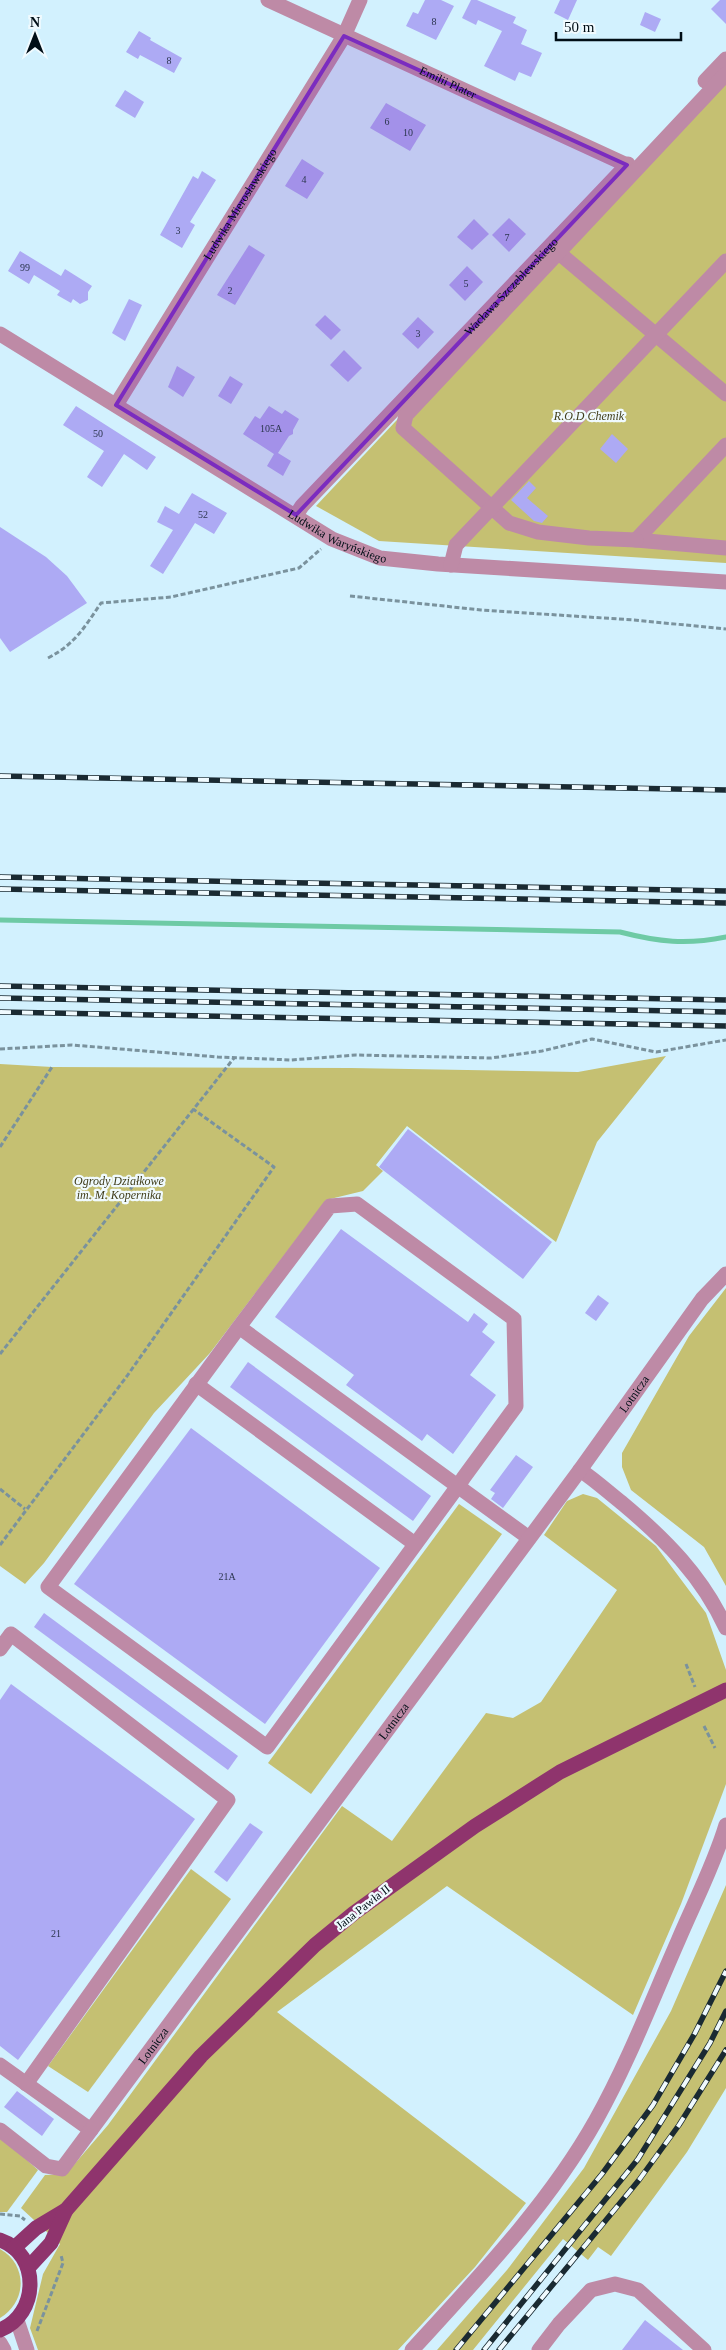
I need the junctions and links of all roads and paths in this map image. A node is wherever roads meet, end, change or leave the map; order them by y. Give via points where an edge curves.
1 (268, 0) edge
2 (360, 0) edge
3 (344, 36) junction
4 (726, 59) edge
5 (726, 74) edge
6 (627, 165) junction
7 (559, 252) junction
8 (726, 261) edge
9 (0, 334) edge
10 (656, 334) junction
11 (726, 394) edge
12 (116, 405) junction
13 (726, 445) edge
14 (492, 507) junction
15 (296, 515) junction
16 (636, 540) junction
17 (316, 542) dead end
18 (726, 548) edge
19 (452, 565) junction
20 (726, 582) edge
21 (350, 596) dead end
22 (726, 629) edge
23 (48, 658) dead end
24 (726, 1040) edge
25 (0, 1049) edge
26 (234, 1058) junction
27 (52, 1067) dead end
28 (193, 1109) junction
29 (0, 1147) edge
30 (726, 1274) edge
31 (239, 1327) junction
32 (0, 1354) edge
33 (196, 1384) junction
34 (580, 1470) junction
35 (458, 1486) junction
36 (0, 1489) edge
37 (25, 1509) junction
38 (529, 1538) junction
39 (415, 1544) junction
40 (0, 1545) edge
41 (726, 1628) edge
42 (0, 1650) edge
43 (686, 1664) dead end
44 (695, 1688) dead end
45 (726, 1690) edge
46 (704, 1726) dead end
47 (714, 1748) dead end
48 (726, 1825) edge
49 (0, 2065) edge
50 (26, 2084) junction
51 (0, 2130) edge
52 (91, 2130) junction
53 (66, 2210) junction
54 (0, 2214) edge
55 (32, 2225) dead end
56 (0, 2240) edge
57 (14, 2248) junction
58 (60, 2252) dead end
59 (28, 2268) junction
60 (17, 2320) junction
61 (0, 2330) edge
62 (0, 2343) edge
63 (30, 2345) edge
64 (4, 2350) edge
65 (412, 2350) edge
66 (539, 2350) edge
67 (704, 2350) edge

1 - 3 street, Emilii Plater
2 - 3 street, Ludwika Mierosławskiego
3 - 6 street, Emilii Plater
3 - 12 street, Ludwika Mierosławskiego
4 - 6 street, Wacława Szczeblewskiego
5 - 7 street
6 - 15 street, Wacława Szczeblewskiego
7 - 10 street
7 - 14 street via 406,415 403,428
8 - 10 street
9 - 12 street, Ludwika Waryńskiego
10 - 11 street
10 - 14 street
12 - 15 street, Ludwika Waryńskiego
13 - 16 street
14 - 16 street via 509,523 538,532
14 - 19 street via 456,545
15 - 19 street, Ludwika Waryńskiego via 332,538 364,553 380,558
16 - 18 street
17 - 23 path via 323,547 299,568 171,598 101,603 84,630 65,649
19 - 20 street, Ludwika Waryńskiego
21 - 22 path
24 - 26 path via 656,1052 592,1039 542,1051 491,1058 356,1055 291,1060
25 - 26 path via 72,1045
26 - 28 path
27 - 29 path
28 - 32 path
28 - 37 path via 274,1167 132,1368
30 - 34 street, Lotnicza via 702,1299
31 - 33 street
31 - 35 street
31 - 35 street via 330,1206 357,1204 514,1319 516,1406
33 - 39 street
33 - 39 street via 48,1588 71,1605 267,1747
34 - 38 street, Lotnicza
34 - 41 street via 659,1534 687,1564 710,1596
35 - 38 street
35 - 39 street
36 - 37 path
37 - 40 path
38 - 52 street, Lotnicza
42 - 50 street via 11,1634 228,1800
43 - 44 path
45 - 53 main road, Jana Pawła II via 560,1772 476,1826 354,1913 315,1945 201,2056
46 - 47 path
48 - 65 street via 655,1995 596,2120 536,2207
49 - 50 street
50 - 52 street
51 - 52 street, Lotnicza via 46,2166 62,2169
53 - 57 main road, Jana Pawła II via 36,2228
53 - 59 main road, Jana Pawła II via 51,2243
54 - 55 path via 20,2216
56 - 57 main road
57 - 59 main road
58 - 63 path via 63,2264
59 - 60 main road via 30,2295
60 - 61 main road
60 - 63 street
62 - 64 street
66 - 67 street via 591,2290 615,2284 638,2290

